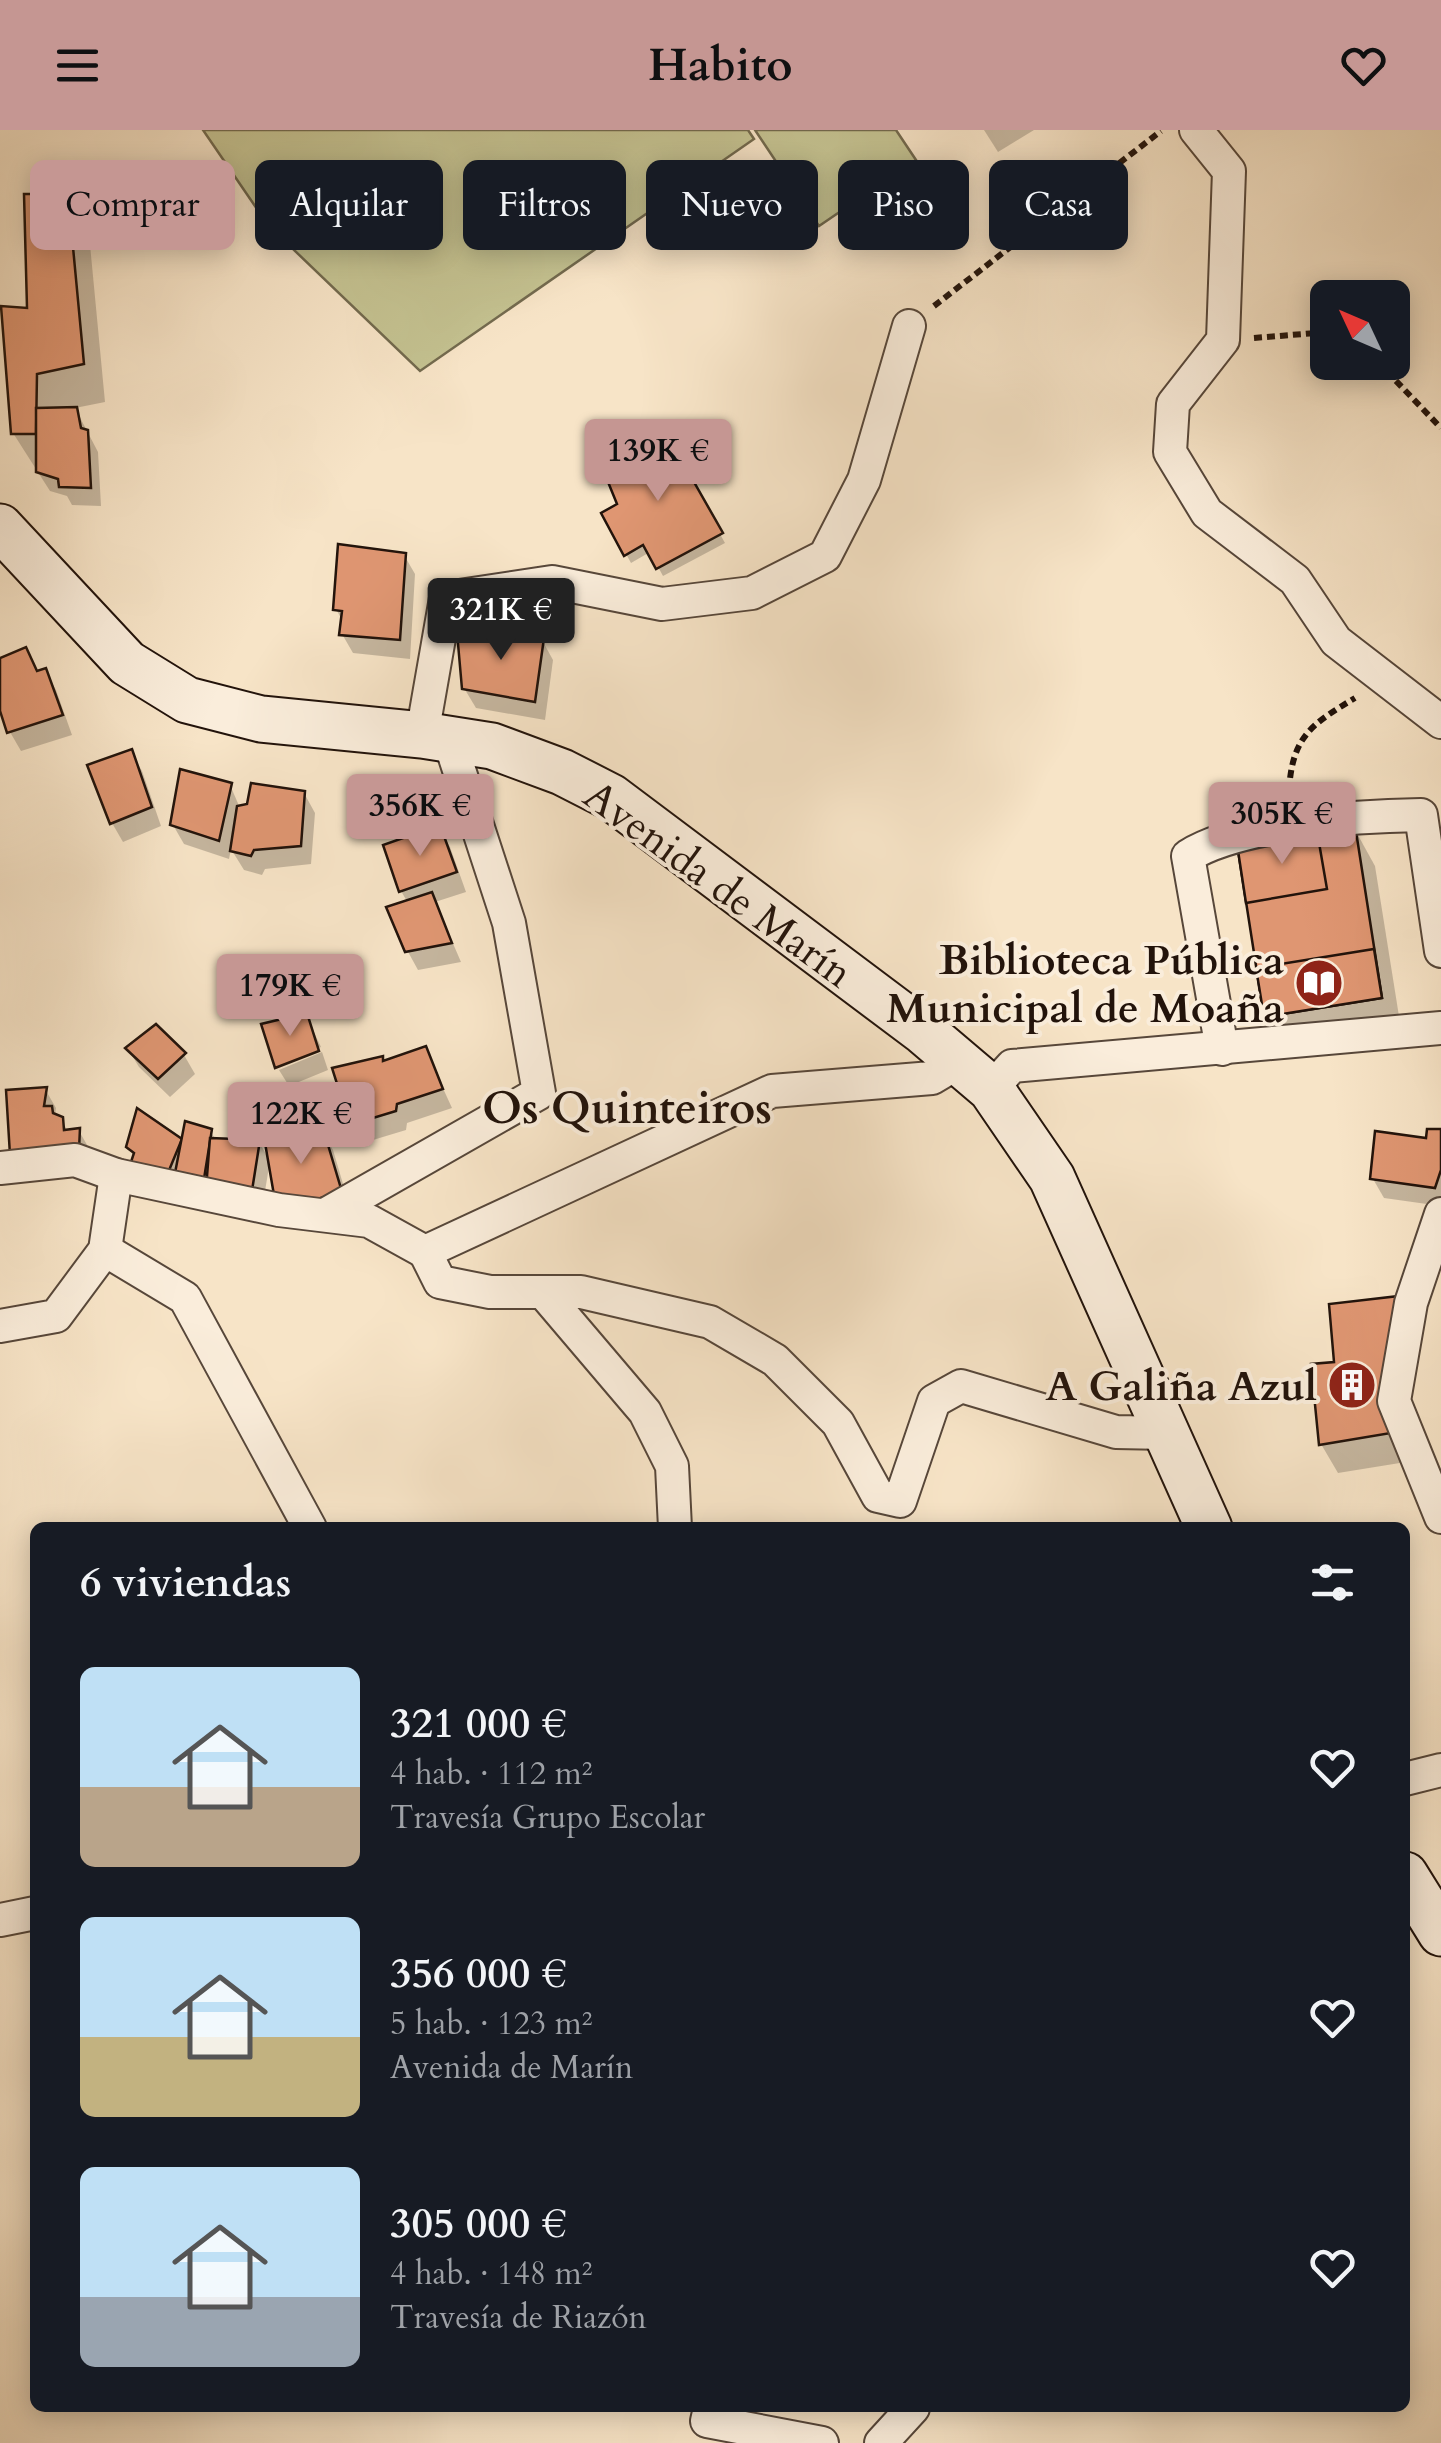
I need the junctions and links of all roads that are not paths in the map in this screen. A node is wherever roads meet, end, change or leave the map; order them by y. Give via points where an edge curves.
1 (1196, 130) edge
2 (909, 326) road end
3 (0, 528) edge
4 (1441, 722) edge
5 (435, 737) junction
6 (1441, 951) edge
7 (1441, 1028) edge
8 (1222, 1049) junction
9 (975, 1075) junction
10 (0, 1168) edge
11 (116, 1175) junction
12 (1441, 1214) edge
13 (326, 1215) junction
14 (105, 1250) junction
15 (425, 1252) junction
16 (543, 1292) junction
17 (0, 1326) edge
18 (1167, 1433) junction
19 (901, 1514) edge
20 (1441, 1517) edge
21 (307, 1522) edge
22 (675, 1522) edge
23 (1207, 1522) edge
24 (1441, 1770) edge
25 (1410, 1778) edge
26 (1410, 1883) edge
27 (30, 1914) edge
28 (0, 1920) edge
29 (1441, 1933) edge
30 (709, 2412) edge
31 (909, 2412) edge
32 (822, 2443) edge
33 (881, 2443) edge

1 - 4 street via 1229,172 1223,340 1173,404 1170,452 1206,514 1295,580 1336,640
2 - 5 street via 864,480 826,556 752,592 662,604 552,582 446,598
3 - 5 main road, Avenida de Marín via 128,663 187,700 261,719
5 - 9 main road, Avenida de Marín via 492,746 612,797
5 - 13 street via 509,923 539,1093
6 - 8 street via 1421,814 1356,816 1210,842 1188,856
7 - 8 street
8 - 9 street via 1067,1059
9 - 15 street via 772,1091
9 - 18 main road, Avenida de Marín via 1052,1178
10 - 11 street via 75,1160
11 - 13 street
11 - 14 street
12 - 20 street via 1410,1303 1394,1401
13 - 15 street via 369,1220
14 - 17 street via 56,1316
14 - 21 street via 185,1298
15 - 16 street via 440,1282 490,1292
16 - 19 street via 580,1292 710,1322 775,1360 838,1422 878,1496
16 - 22 street via 644,1412 672,1466
18 - 19 street via 1116,1432 961,1386 934,1401
18 - 23 main road, Avenida de Marín
24 - 25 street
26 - 29 main road
27 - 28 street
30 - 32 street via 706,2421
31 - 33 street

